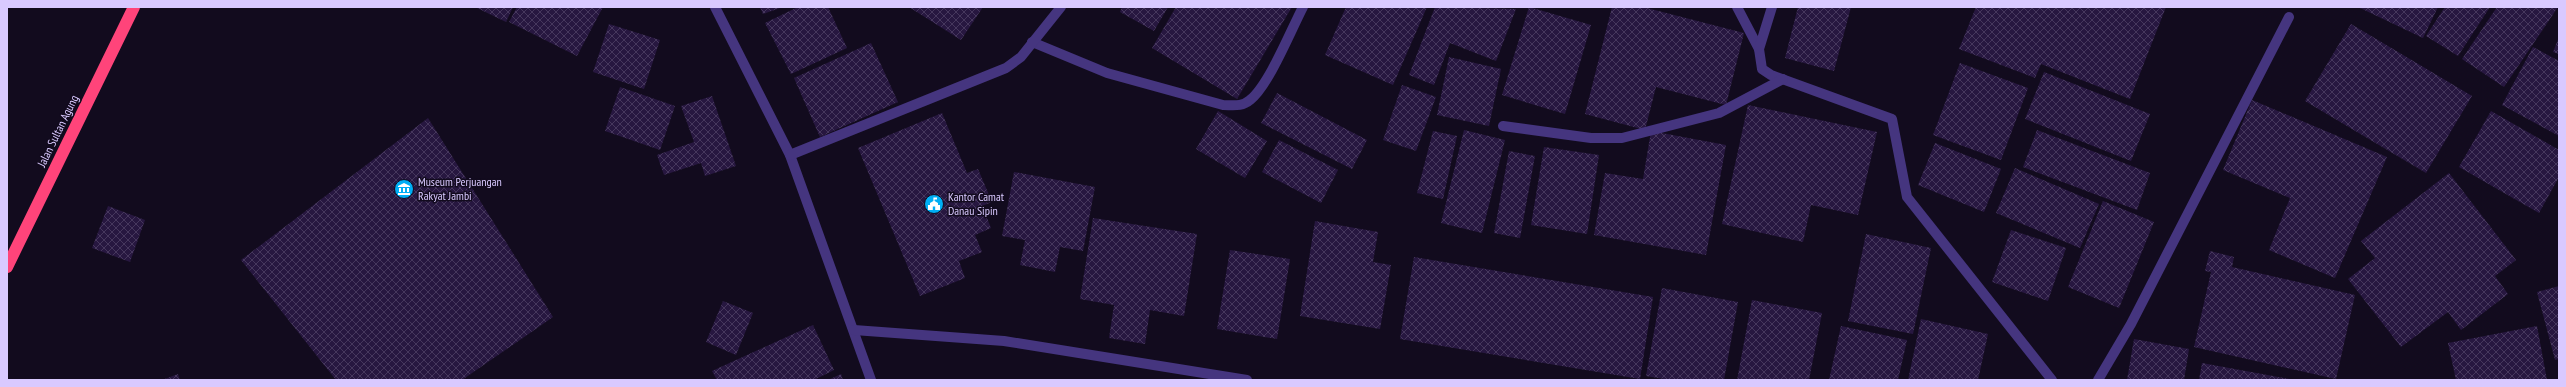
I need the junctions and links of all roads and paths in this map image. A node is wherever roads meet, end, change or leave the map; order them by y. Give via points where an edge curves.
1 (134, 7) edge
2 (715, 7) edge
3 (1060, 7) edge
4 (1303, 7) edge
5 (1738, 7) edge
6 (1772, 7) edge
7 (2289, 17) dead end
8 (1032, 42) junction
9 (1759, 49) junction
10 (1783, 79) junction
11 (1503, 126) dead end
12 (790, 155) junction
13 (7, 267) edge
14 (854, 330) junction
15 (871, 380) edge
16 (1247, 380) edge
17 (2052, 380) edge
18 (2098, 380) edge

1 - 13 highway, Jalan Sultan Agung
2 - 12 street
3 - 8 street
4 - 8 street via 1265,81 1250,100 1239,106 1223,105 1107,73
5 - 9 street
6 - 9 street
7 - 18 street via 2132,324
8 - 12 street via 1021,57 1006,68
9 - 10 street via 1762,69
10 - 11 street via 1720,113 1622,138 1591,138
10 - 17 street via 1892,119 1907,198
12 - 14 street
14 - 15 street
14 - 16 street via 1004,341

